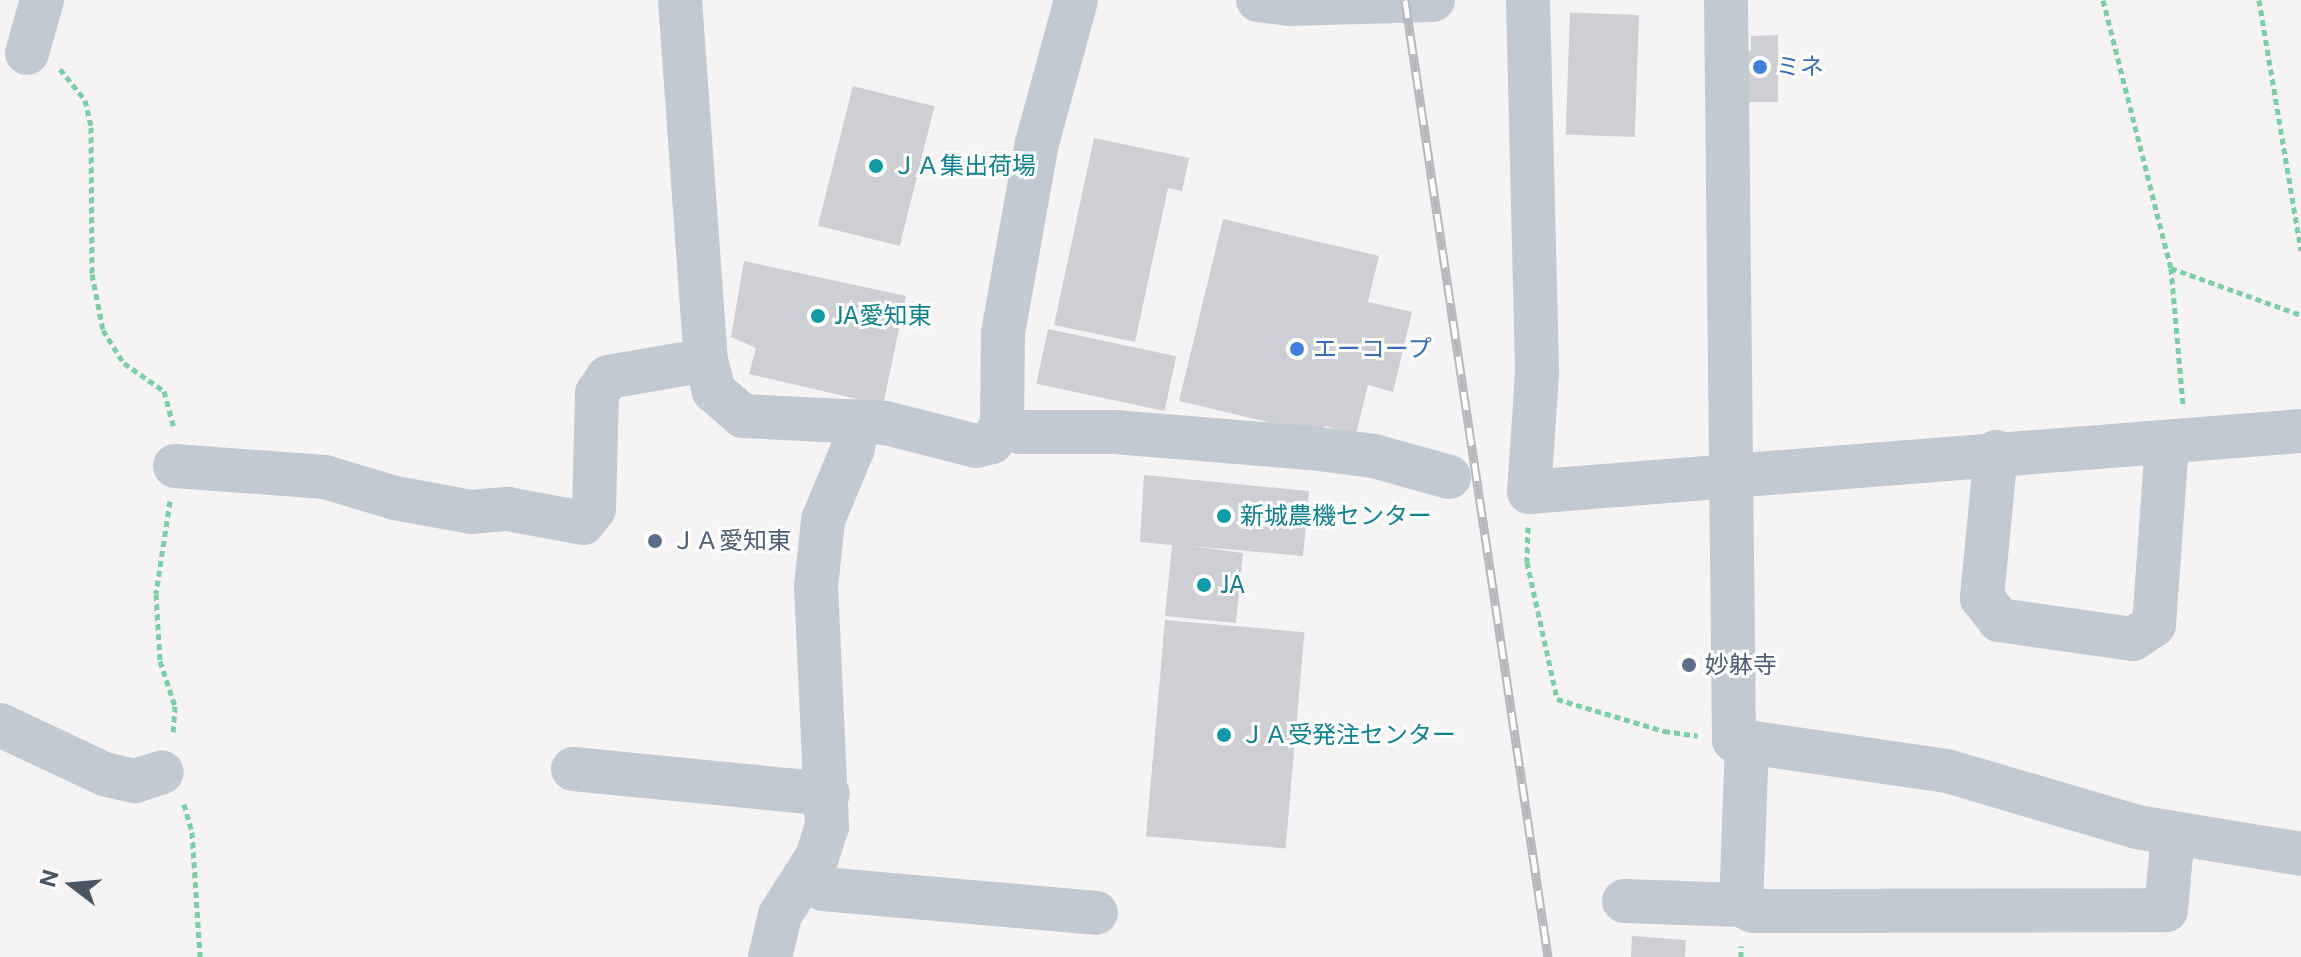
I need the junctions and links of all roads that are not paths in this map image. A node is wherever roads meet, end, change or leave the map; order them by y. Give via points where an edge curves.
1 (42, 0) edge
2 (680, 0) edge
3 (1076, 0) edge
4 (1258, 0) edge
5 (1433, 0) edge
6 (1528, 0) edge
7 (1726, 0) edge
8 (27, 53) dead end
9 (706, 360) junction
10 (856, 421) junction
11 (1002, 425) junction
12 (2301, 431) edge
13 (2176, 441) junction
14 (1996, 452) junction
15 (175, 466) dead end
16 (1734, 474) junction
17 (1449, 477) dead end
18 (0, 725) edge
19 (1740, 742) junction
20 (573, 769) dead end
21 (162, 772) dead end
22 (828, 794) junction
23 (2173, 833) junction
24 (2301, 854) edge
25 (803, 879) junction
26 (1624, 901) dead end
27 (1741, 905) junction
28 (1096, 913) dead end
29 (770, 957) edge

1 - 8 street
2 - 9 street
3 - 11 street via 1037,143 1003,333
4 - 5 street
6 - 16 street via 1537,373 1529,492
7 - 16 street
9 - 10 street via 714,391 743,416
9 - 15 street via 608,377 597,393 594,509 583,523 508,509 471,512 395,498 325,477
10 - 11 street via 976,446 992,442
10 - 22 street via 853,448 823,520 816,587
11 - 17 street via 1020,432 1115,432 1310,448 1374,456
12 - 13 street
13 - 14 street
13 - 14 street via 2154,625 2133,639 1999,620 1982,598
14 - 16 street
16 - 19 street
18 - 21 street via 104,774 135,781
19 - 23 street via 1947,771
19 - 27 street
20 - 22 street
22 - 25 street via 827,827
23 - 24 street
23 - 27 street via 2166,910 1753,911
25 - 28 street via 823,889
25 - 29 street via 780,915
26 - 27 street

